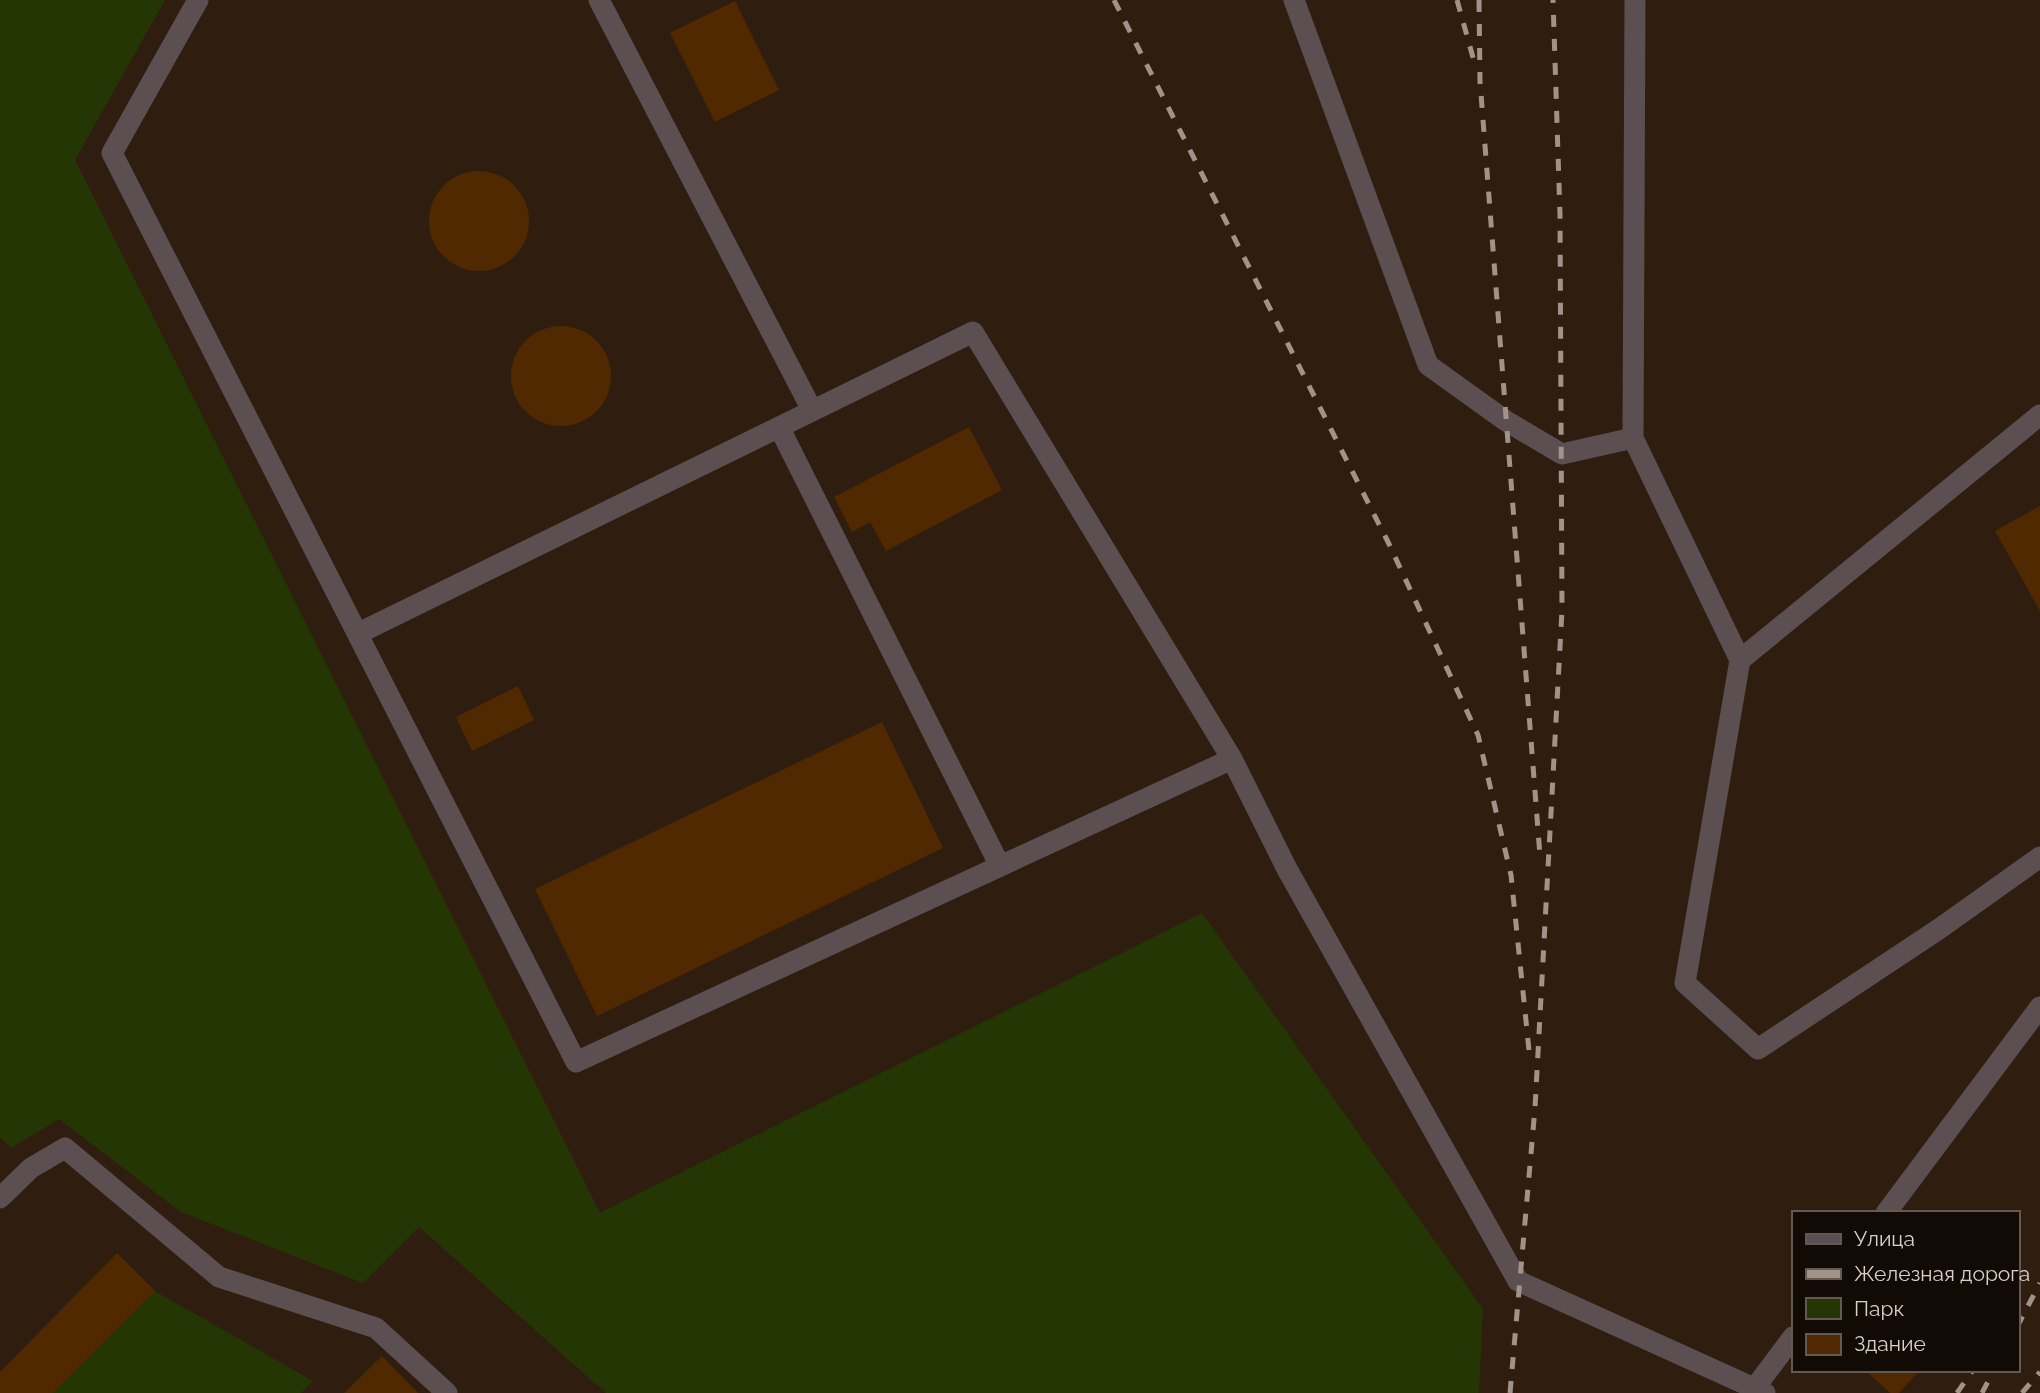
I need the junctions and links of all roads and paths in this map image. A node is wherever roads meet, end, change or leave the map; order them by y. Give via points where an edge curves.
1 (198, 0) edge
2 (599, 0) edge
3 (1294, 0) edge
4 (1635, 0) edge
5 (813, 410) junction
6 (2040, 415) edge
7 (779, 427) junction
8 (1633, 438) junction
9 (359, 633) junction
10 (1741, 660) junction
11 (1233, 759) junction
12 (2040, 857) edge
13 (1000, 866) junction
14 (2040, 1007) edge
15 (0, 1198) edge
16 (1887, 1211) edge
17 (1792, 1338) edge
18 (1757, 1391) edge
19 (447, 1393) edge

1 - 9 street via 112,153
2 - 5 street
3 - 8 street via 1428,365 1562,454
4 - 8 street
5 - 7 street
5 - 11 street via 973,332
6 - 10 street
7 - 9 street
7 - 13 street
8 - 10 street
9 - 13 street via 576,1062
10 - 12 street via 1685,983 1758,1049
11 - 13 street
11 - 18 street via 1287,869 1518,1281
14 - 16 street
15 - 19 street via 31,1168 65,1148 219,1276 376,1328
17 - 18 street

